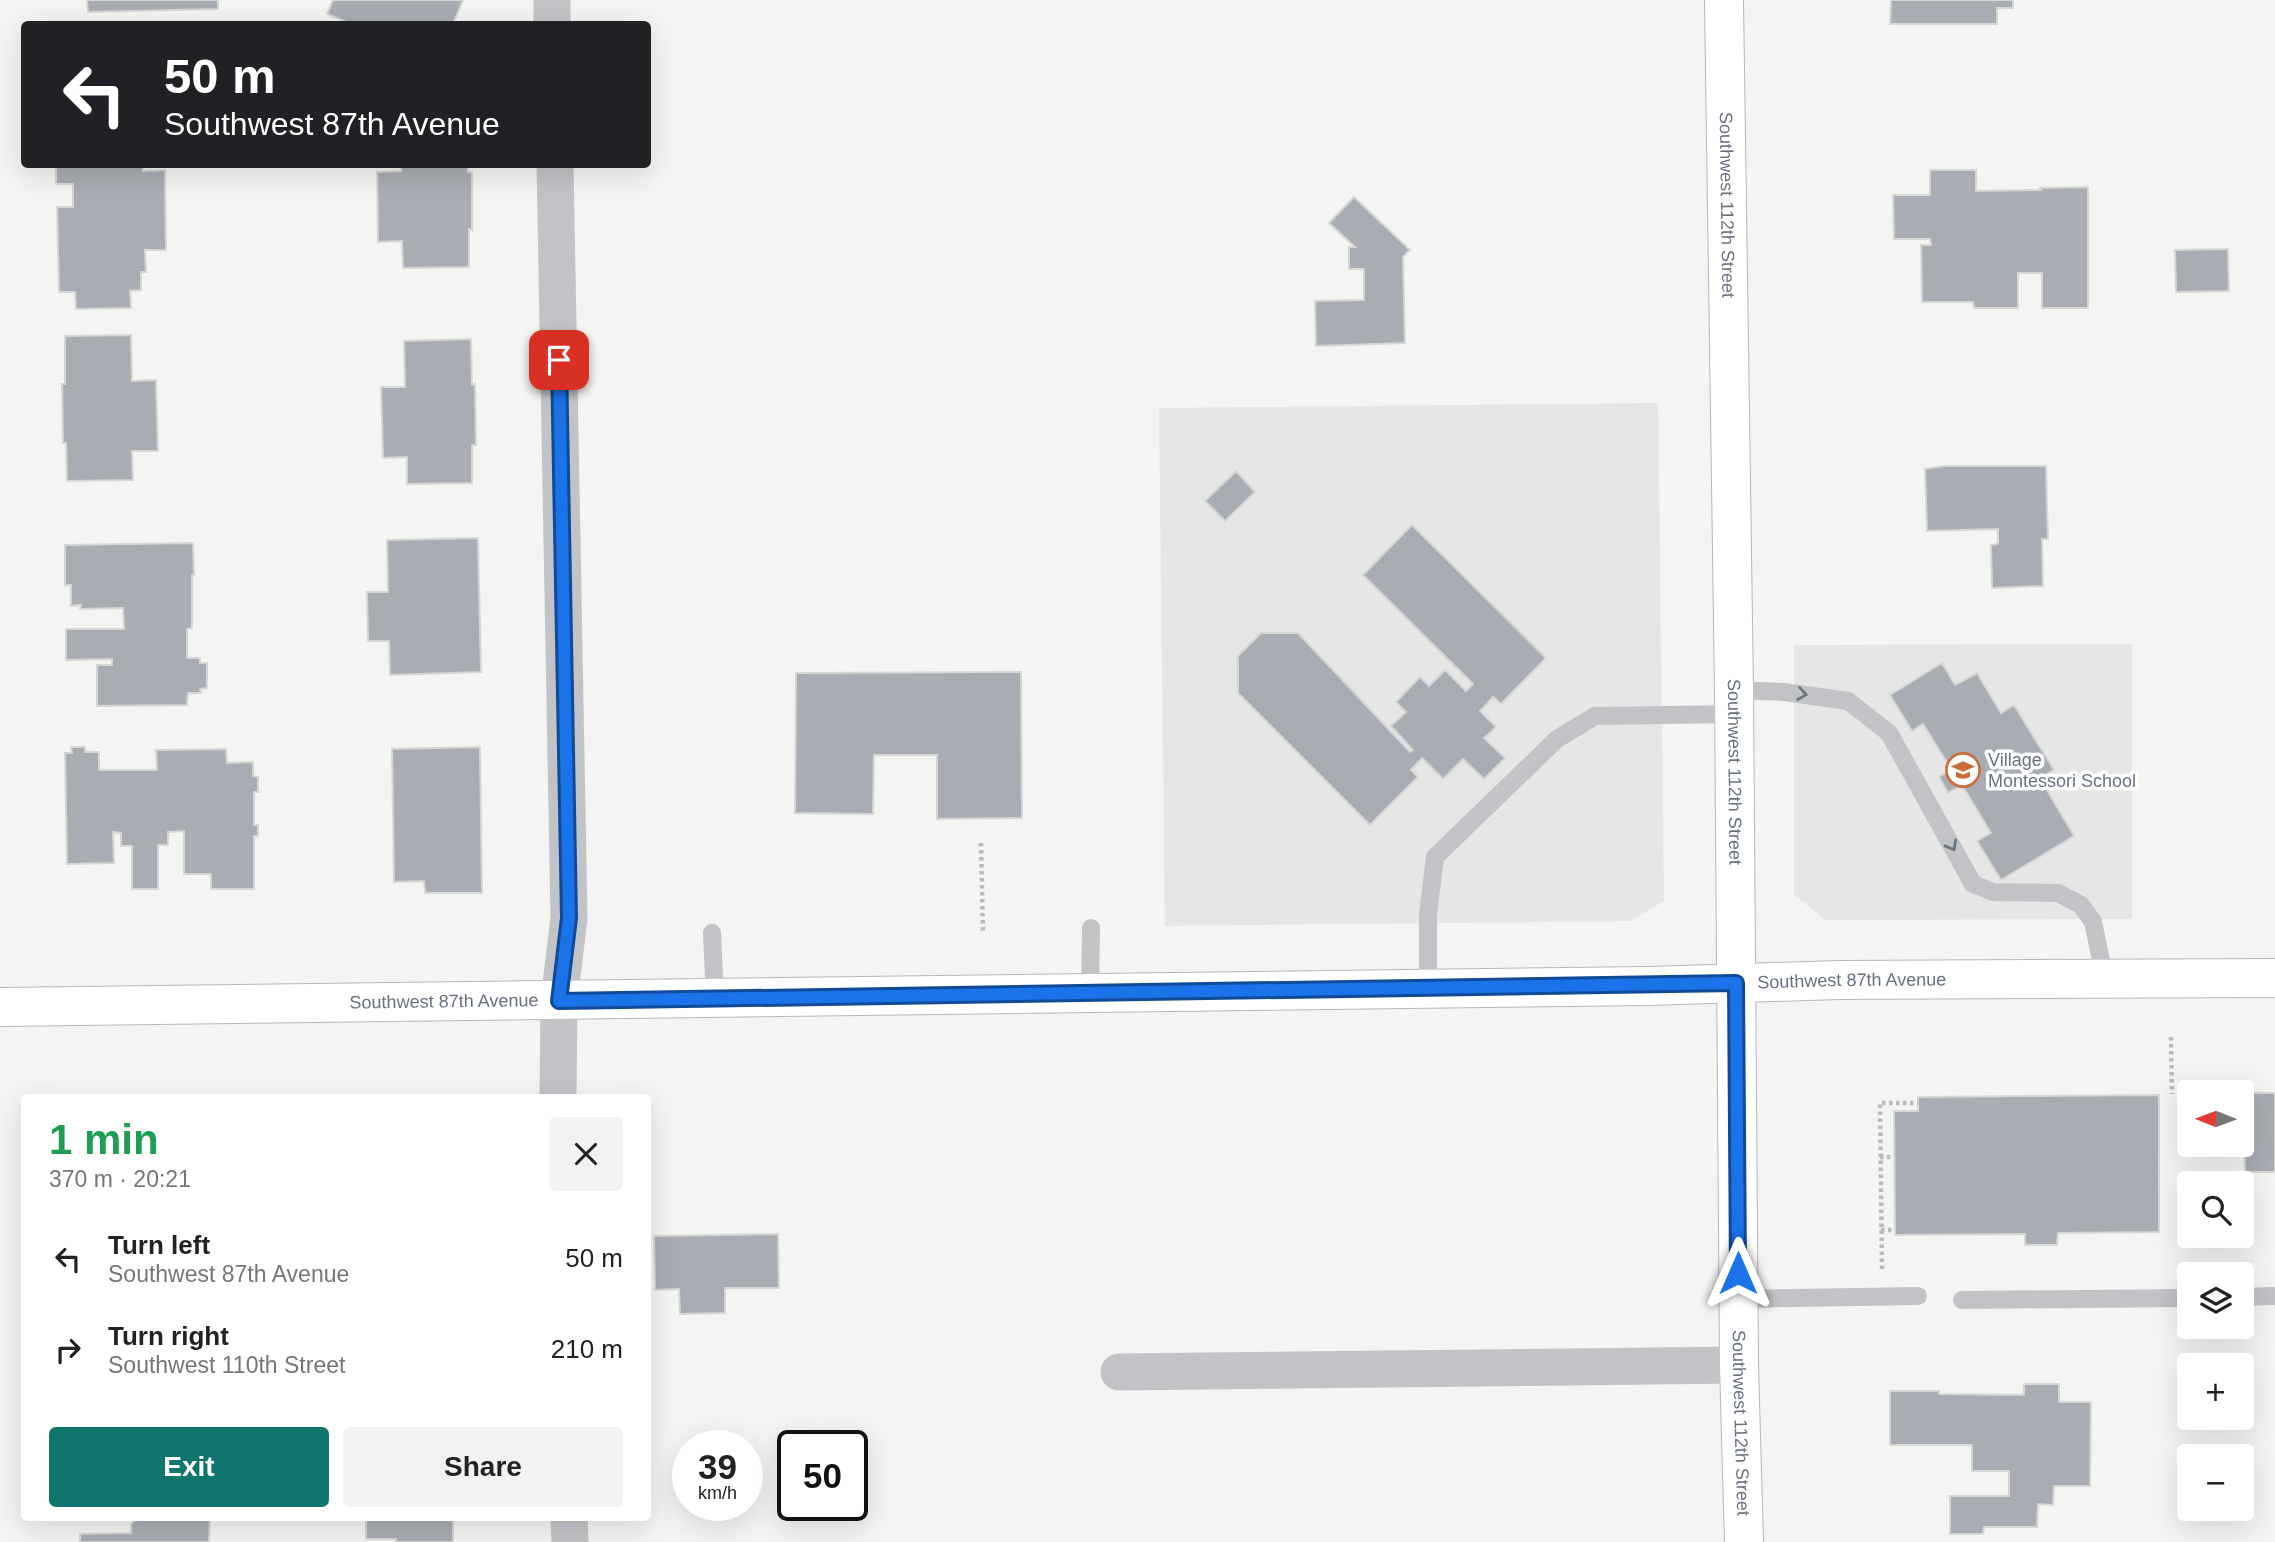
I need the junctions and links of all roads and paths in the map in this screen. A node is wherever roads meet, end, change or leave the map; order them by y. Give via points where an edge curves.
1 (552, 0) edge
2 (1724, 0) edge
3 (552, 21) edge
4 (555, 168) edge
5 (1734, 702) junction
6 (981, 843) dead end
7 (1091, 929) dead end
8 (983, 931) dead end
9 (712, 933) dead end
10 (2275, 978) edge
11 (2105, 979) junction
12 (1736, 983) junction
13 (1428, 988) junction
14 (1090, 993) junction
15 (715, 998) junction
16 (559, 1001) junction
17 (0, 1007) edge
18 (2171, 1037) dead end
19 (558, 1094) edge
20 (2172, 1094) dead end
21 (1918, 1103) dead end
22 (1880, 1157) junction
23 (1894, 1157) dead end
24 (1881, 1230) junction
25 (1894, 1230) dead end
26 (1882, 1270) dead end
27 (1917, 1296) dead end
28 (2254, 1297) edge
29 (2275, 1297) edge
30 (2177, 1298) edge
31 (1739, 1299) junction
32 (1962, 1300) dead end
33 (1739, 1365) junction
34 (1119, 1372) dead end
35 (569, 1521) edge
36 (570, 1542) edge
37 (1744, 1542) edge

1 - 3 street
2 - 5 main road, Southwest 112th Street
4 - 16 street via 569,918
5 -> 11 lane via 1784,692 1848,701 1889,733 1973,884 1993,892 2058,893 2081,905 2093,922
5 - 12 main road, Southwest 112th Street
5 - 13 lane via 1595,716 1557,738 1435,857 1428,914
6 - 8 path
7 - 14 lane
9 - 15 lane
10 - 11 main road, Southwest 87th Avenue
11 - 12 main road, Southwest 87th Avenue
12 - 13 main road, Southwest 87th Avenue
12 - 31 main road, Southwest 112th Street
13 - 14 main road, Southwest 87th Avenue
14 - 15 main road, Southwest 87th Avenue
15 - 16 main road, Southwest 87th Avenue
16 - 17 main road, Southwest 87th Avenue
16 - 19 street
18 - 20 path
21 - 22 path via 1880,1103
22 - 23 path
22 - 24 path
24 - 25 path
24 - 26 path
27 - 31 lane
28 - 29 lane
30 - 32 lane
31 - 33 main road, Southwest 112th Street
33 - 34 street
33 - 37 main road, Southwest 112th Street
35 - 36 street

